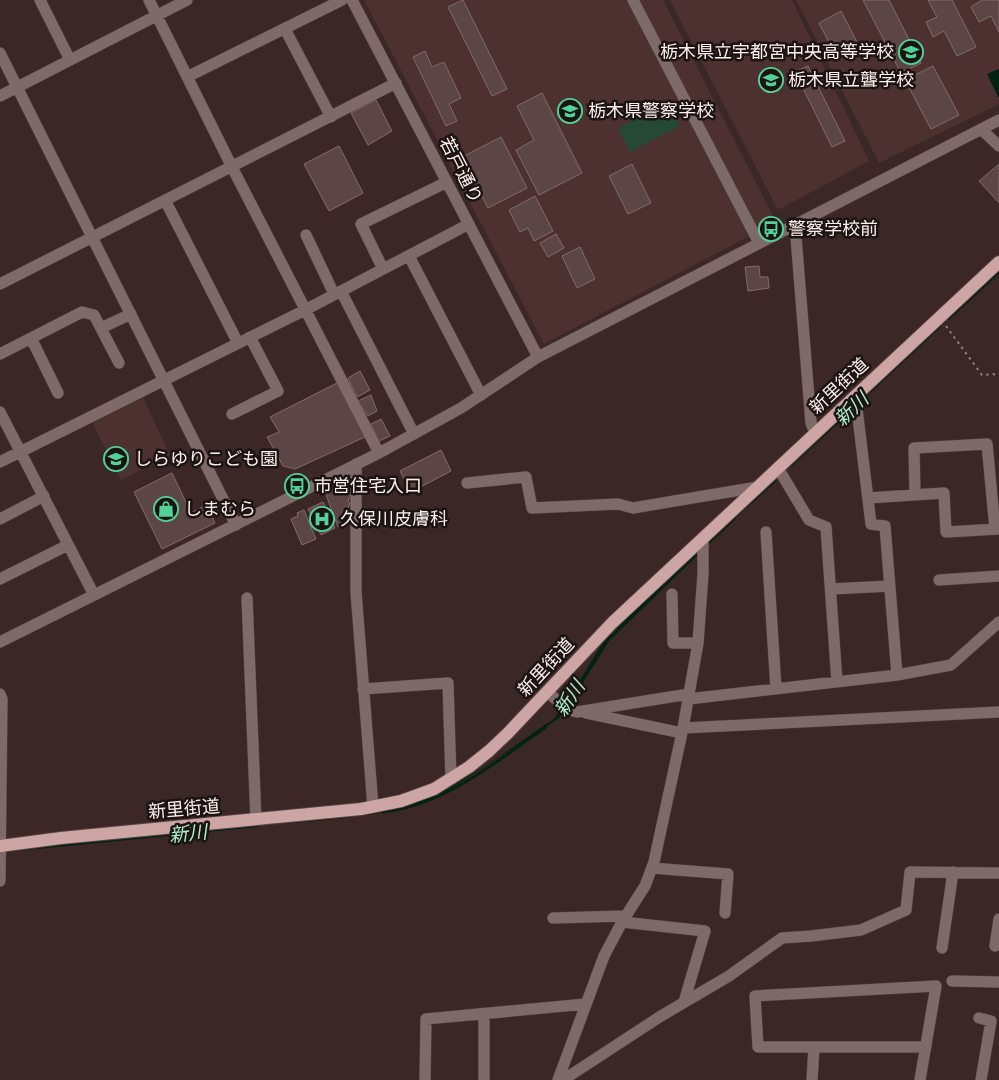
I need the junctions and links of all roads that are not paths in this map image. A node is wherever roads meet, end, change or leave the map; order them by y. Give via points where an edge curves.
1 (149, 0) edge
2 (187, 0) edge
3 (342, 0) edge
4 (352, 0) edge
5 (633, 0) edge
6 (43, 1) edge
7 (157, 15) junction
8 (285, 29) junction
9 (0, 53) edge
10 (70, 60) junction
11 (187, 77) junction
12 (396, 83) junction
13 (18, 87) junction
14 (0, 96) edge
15 (330, 116) junction
16 (999, 120) edge
17 (981, 129) junction
18 (999, 146) edge
19 (232, 167) junction
20 (447, 182) junction
21 (166, 200) junction
22 (469, 224) junction
23 (792, 226) junction
24 (306, 235) dead end
25 (92, 238) junction
26 (759, 243) junction
27 (408, 256) junction
28 (999, 262) edge
29 (383, 269) junction
30 (0, 284) edge
31 (337, 293) junction
32 (305, 310) junction
33 (130, 314) junction
34 (101, 328) junction
35 (250, 337) junction
36 (31, 338) junction
37 (238, 343) junction
38 (0, 354) edge
39 (538, 357) junction
40 (119, 363) dead end
41 (164, 380) junction
42 (58, 392) dead end
43 (481, 395) junction
44 (854, 403) junction
45 (0, 412) edge
46 (232, 414) dead end
47 (816, 433) junction
48 (414, 434) junction
49 (21, 451) junction
50 (380, 452) junction
51 (0, 462) edge
52 (356, 464) junction
53 (780, 472) junction
54 (467, 483) dead end
55 (758, 487) junction
56 (915, 495) junction
57 (44, 496) junction
58 (868, 498) junction
59 (0, 519) edge
60 (236, 525) junction
61 (997, 529) edge
62 (766, 532) dead end
63 (68, 545) junction
64 (703, 545) junction
65 (999, 576) edge
66 (0, 579) edge
67 (939, 580) dead end
68 (890, 586) junction
69 (830, 589) junction
70 (672, 594) dead end
71 (94, 595) junction
72 (248, 598) dead end
73 (999, 622) edge
74 (0, 642) edge
75 (698, 643) junction
76 (897, 675) junction
77 (837, 682) junction
78 (363, 689) junction
79 (776, 689) junction
80 (547, 692) junction
81 (0, 694) edge
82 (689, 697) junction
83 (569, 708) junction
84 (999, 712) edge
85 (682, 730) junction
86 (451, 778) junction
87 (373, 807) junction
88 (256, 820) junction
89 (0, 846) edge
90 (652, 868) junction
91 (953, 872) junction
92 (999, 873) edge
93 (0, 882) edge
94 (725, 913) dead end
95 (553, 918) dead end
96 (623, 919) junction
97 (999, 920) edge
98 (995, 946) dead end
99 (942, 948) dead end
100 (952, 981) dead end
101 (999, 982) edge
102 (684, 1002) junction
103 (586, 1004) junction
104 (484, 1014) junction
105 (979, 1018) dead end
106 (814, 1047) junction
107 (926, 1047) junction
108 (425, 1080) edge
109 (484, 1080) edge
110 (558, 1080) edge
111 (562, 1080) edge
112 (812, 1080) edge
113 (920, 1080) edge
114 (981, 1080) edge

1 - 7 street
2 - 7 street
3 - 8 street
4 - 12 street, 若戸通り
5 - 26 street
6 - 10 street
7 - 10 street
7 - 11 street
8 - 11 street
8 - 15 street
9 - 13 street
10 - 13 street
11 - 19 street
12 - 15 street
12 - 20 street, 若戸通り
13 - 14 street
13 - 25 street
15 - 19 street
16 - 17 street
17 - 18 street
17 - 23 street
19 - 21 street
19 - 32 street
20 - 22 street, 若戸通り
20 - 29 street via 361,224
21 - 25 street
21 - 37 street
22 - 27 street
22 - 39 street, 若戸通り
23 - 26 street
23 - 47 street via 796,237 811,424
24 - 31 street
25 - 30 street
25 - 33 street
26 - 39 street
27 - 29 street
27 - 43 street
28 - 44 main road, 新里街道
29 - 31 street
31 - 32 street
31 - 48 street
32 - 35 street
32 - 50 street
33 - 34 street
33 - 41 street
34 - 36 street via 94,315 82,312
34 - 40 street
35 - 37 street
35 - 46 street via 278,392
36 - 38 street
36 - 42 street
37 - 41 street
39 - 43 street
41 - 49 street
41 - 60 street
43 - 48 street
44 - 47 main road, 新里街道
44 - 58 street
45 - 49 street
47 - 53 main road, 新里街道
48 - 50 street
49 - 51 street
49 - 57 street
50 - 52 street
52 - 60 street
52 - 78 street via 356,592
53 - 55 main road, 新里街道
53 - 69 street via 809,520 826,527
54 - 55 street via 526,477 532,508 618,504 633,508
55 - 64 main road, 新里街道
56 - 58 street
56 - 61 street via 944,493 946,532
56 - 61 street via 914,448 987,444
57 - 59 street
57 - 63 street
58 - 68 street via 870,524 885,526
60 - 71 street
62 - 79 street
63 - 66 street
63 - 71 street
64 - 75 street
64 - 80 main road, 新里街道 via 612,623
65 - 67 street
68 - 69 street
68 - 76 street
69 - 77 street
70 - 75 street via 673,643
71 - 74 street
72 - 88 street
73 - 76 street via 951,666
75 - 82 street
76 - 77 street
77 - 79 street
78 - 86 street via 448,683
78 - 87 street
79 - 82 street
80 - 83 street
80 - 86 main road, 新里街道 via 489,751
81 - 89 street
82 - 83 street
82 - 85 street
83 - 85 street
84 - 85 street
85 - 90 street
86 - 87 main road, 新里街道 via 418,795
87 - 88 main road, 新里街道
88 - 89 main road, 新里街道
89 - 93 street
90 - 94 street via 728,874
90 - 96 street via 645,886
91 - 92 street
91 - 99 street
91 - 102 street via 910,872 906,910 861,930 782,938 729,976
95 - 96 street
96 - 102 street via 705,931
96 - 103 street via 604,956
97 - 98 street
100 - 101 street
102 - 111 street
103 - 104 street
103 - 110 street
104 - 108 street via 426,1019
104 - 109 street
105 - 114 street via 991,1020
106 - 107 street
106 - 107 street via 758,1047 755,996 936,986
106 - 112 street
107 - 113 street

